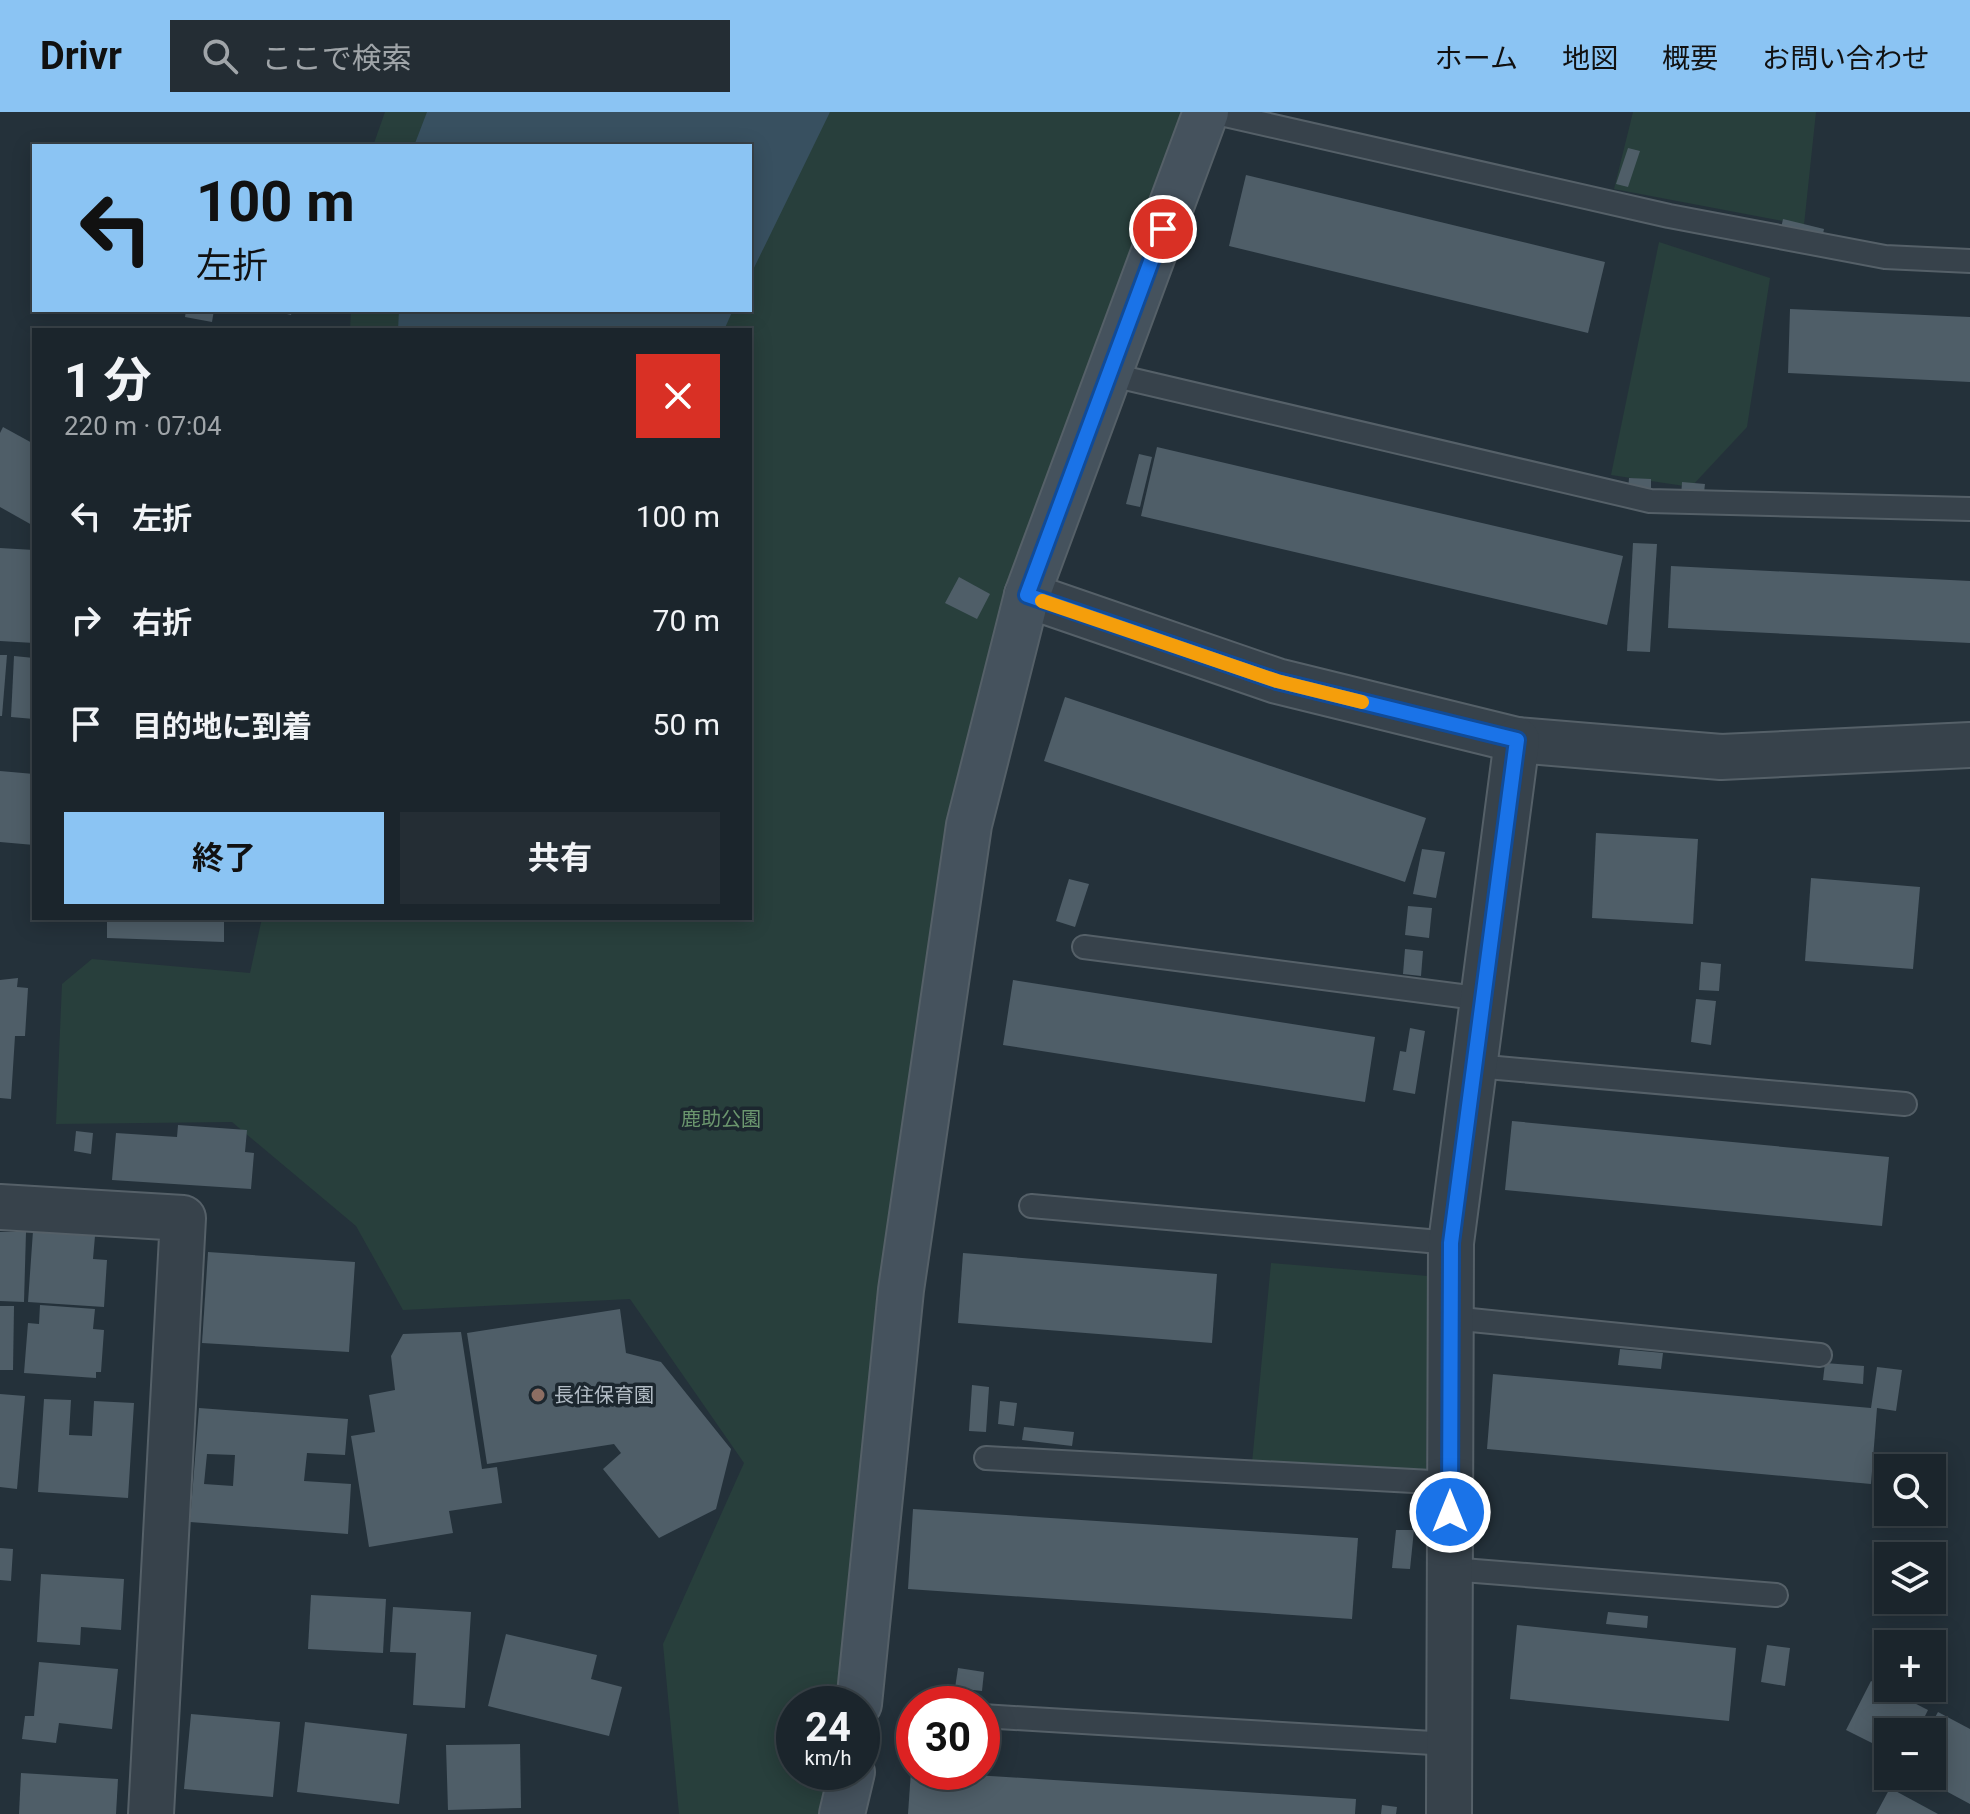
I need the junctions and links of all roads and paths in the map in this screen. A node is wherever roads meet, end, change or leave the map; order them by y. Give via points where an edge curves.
1 (1206, 112) edge
2 (1212, 112) edge
3 (1970, 261) edge
4 (1108, 374) junction
5 (1970, 509) edge
6 (1027, 595) junction
7 (1517, 740) junction
8 (1970, 745) edge
9 (1084, 947) dead end
10 (1484, 999) junction
11 (1475, 1066) junction
12 (1905, 1104) dead end
13 (1031, 1206) dead end
14 (0, 1207) edge
15 (1451, 1243) junction
16 (1451, 1318) junction
17 (1820, 1355) dead end
18 (986, 1458) dead end
19 (1450, 1483) junction
20 (1450, 1569) junction
21 (1776, 1595) dead end
22 (861, 1686) edge
23 (1000, 1717) edge
24 (1449, 1744) junction
25 (848, 1790) edge
26 (151, 1814) edge
27 (842, 1814) edge
28 (1449, 1814) edge

1 - 4 street
2 - 3 lane via 1669,216 1885,257
4 - 5 lane via 1650,501
4 - 6 street
6 - 7 street via 1277,681
6 - 22 street via 967,841 901,1290
7 - 8 street via 1721,757
7 - 10 street
9 - 10 lane
10 - 11 street
11 - 12 lane
11 - 15 street
13 - 15 lane
14 - 26 street via 183,1218
15 - 16 street
16 - 17 lane
16 - 19 street
18 - 19 lane
19 - 20 street
20 - 21 lane
20 - 24 street
23 - 24 lane
24 - 28 street
25 - 27 street

